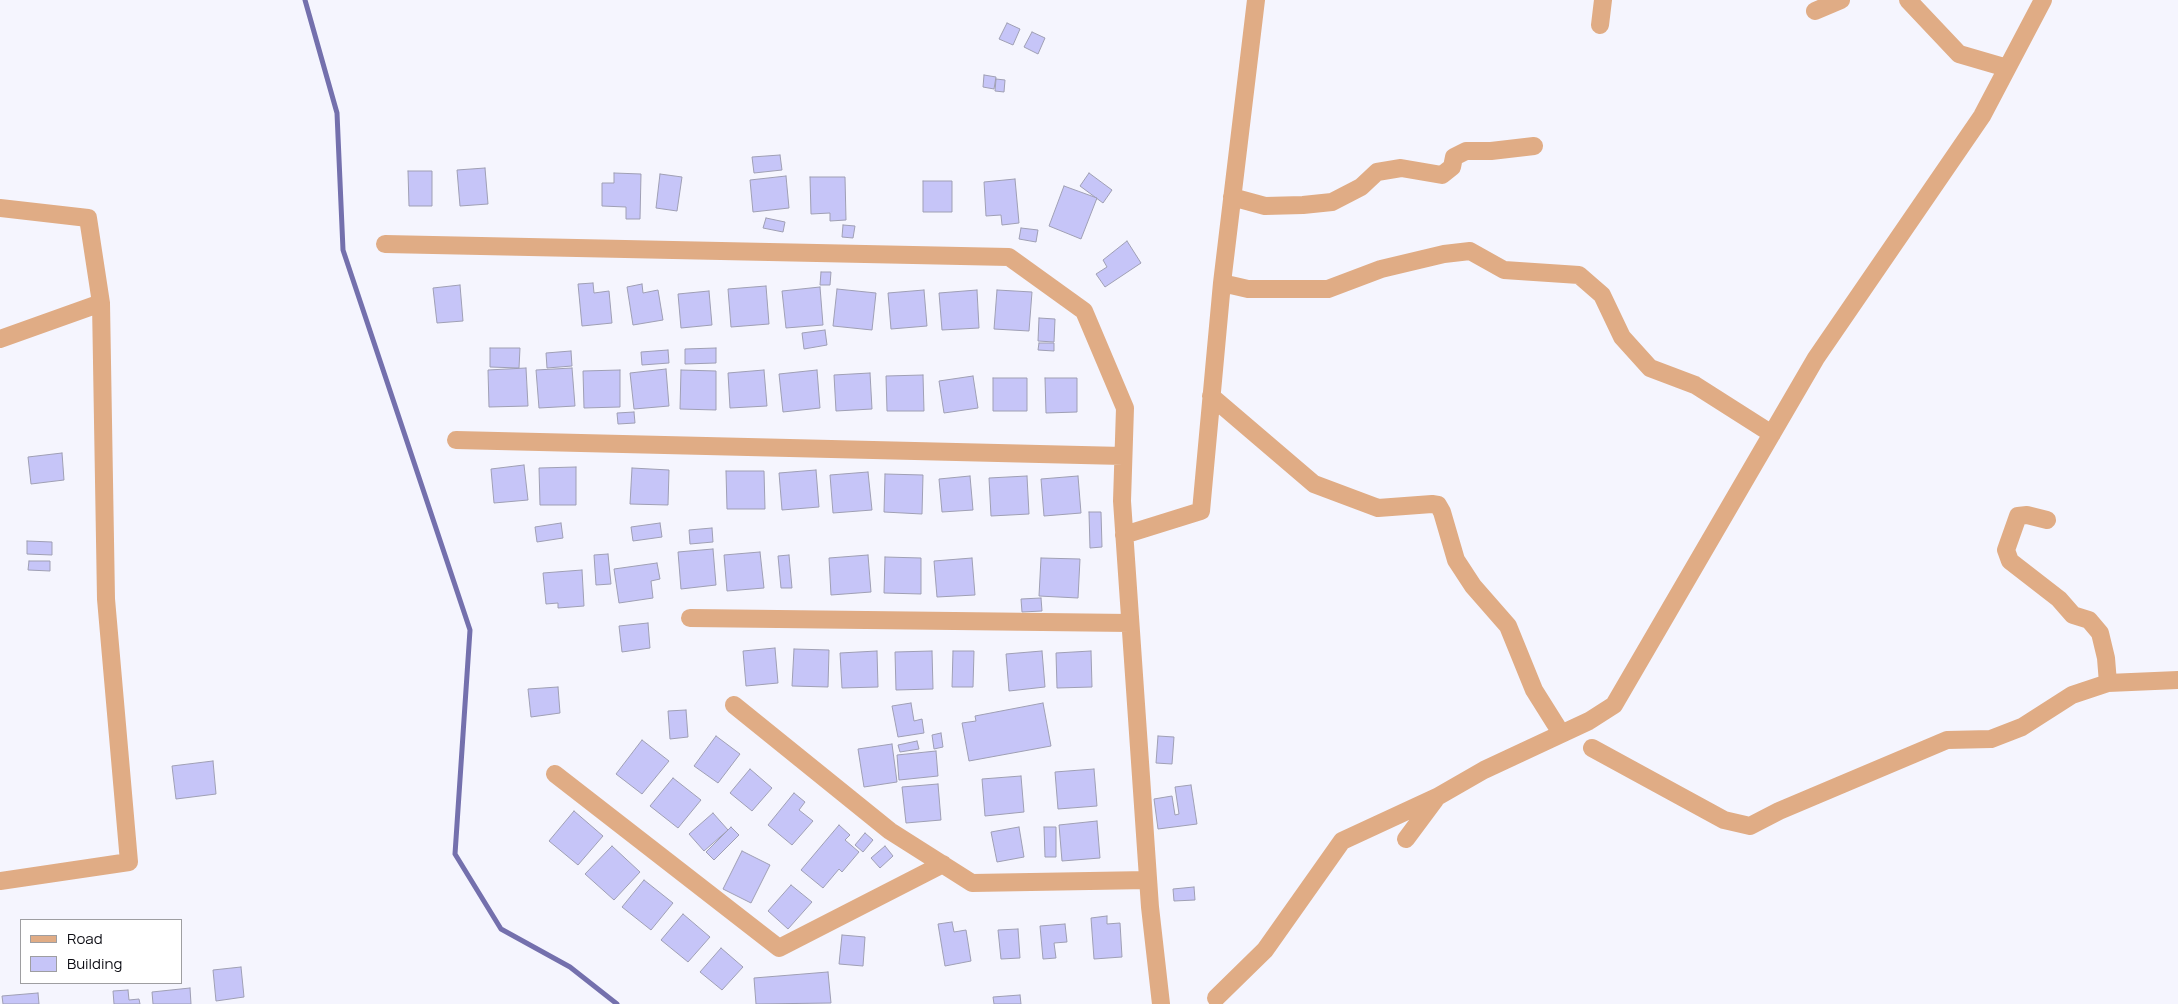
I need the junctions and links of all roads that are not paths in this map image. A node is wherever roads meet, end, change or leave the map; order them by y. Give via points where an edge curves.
1 (1256, 0) edge
2 (1603, 0) edge
3 (1841, 0) edge
4 (1907, 0) edge
5 (2042, 0) edge
6 (1815, 11) dead end
7 (1600, 25) dead end
8 (2007, 68) junction
9 (1534, 146) dead end
10 (1232, 197) junction
11 (0, 208) edge
12 (385, 244) dead end
13 (1222, 283) junction
14 (101, 303) junction
15 (0, 338) edge
16 (1211, 396) junction
17 (1772, 434) junction
18 (456, 440) dead end
19 (1123, 456) junction
20 (2047, 520) dead end
21 (1124, 535) junction
22 (690, 618) dead end
23 (1130, 623) junction
24 (2178, 680) edge
25 (2108, 683) junction
26 (734, 705) dead end
27 (1561, 733) junction
28 (1592, 748) dead end
29 (554, 774) dead end
30 (1437, 797) junction
31 (1406, 838) dead end
32 (942, 864) junction
33 (1148, 880) junction
34 (0, 881) edge
35 (1216, 998) dead end
36 (1161, 1004) edge

1 - 10 street
2 - 7 street
3 - 6 street
4 - 8 street via 1959,54
5 - 8 street
8 - 17 street via 1982,116 1816,358
9 - 10 street via 1466,151 1454,157 1452,167 1442,175 1401,168 1377,172 1361,187 1332,202 1265,206
10 - 13 street
11 - 14 street via 88,218
12 - 19 street via 1009,257 1084,310 1125,408
13 - 16 street
13 - 17 street via 1248,289 1328,289 1381,269 1470,251 1504,270 1579,275 1602,296 1622,337 1650,368 1695,385
14 - 15 street
14 - 34 street via 106,599 129,862
16 - 21 street via 1201,511
16 - 27 street via 1314,484 1378,508 1438,505 1456,560 1473,586 1508,626 1534,690
17 - 27 street via 1614,705
18 - 19 street
19 - 21 street
20 - 25 street via 2018,516 2006,550 2010,561 2060,599 2073,615 2089,620 2100,633
21 - 23 street
22 - 23 street
23 - 33 street
24 - 25 street
25 - 28 street via 2072,695 2022,727 1991,739 1947,740 1750,826 1724,820
26 - 32 street via 890,832
27 - 30 street
29 - 32 street via 778,948
30 - 31 street
30 - 35 street via 1342,841 1265,950
32 - 33 street via 972,883
33 - 36 street

